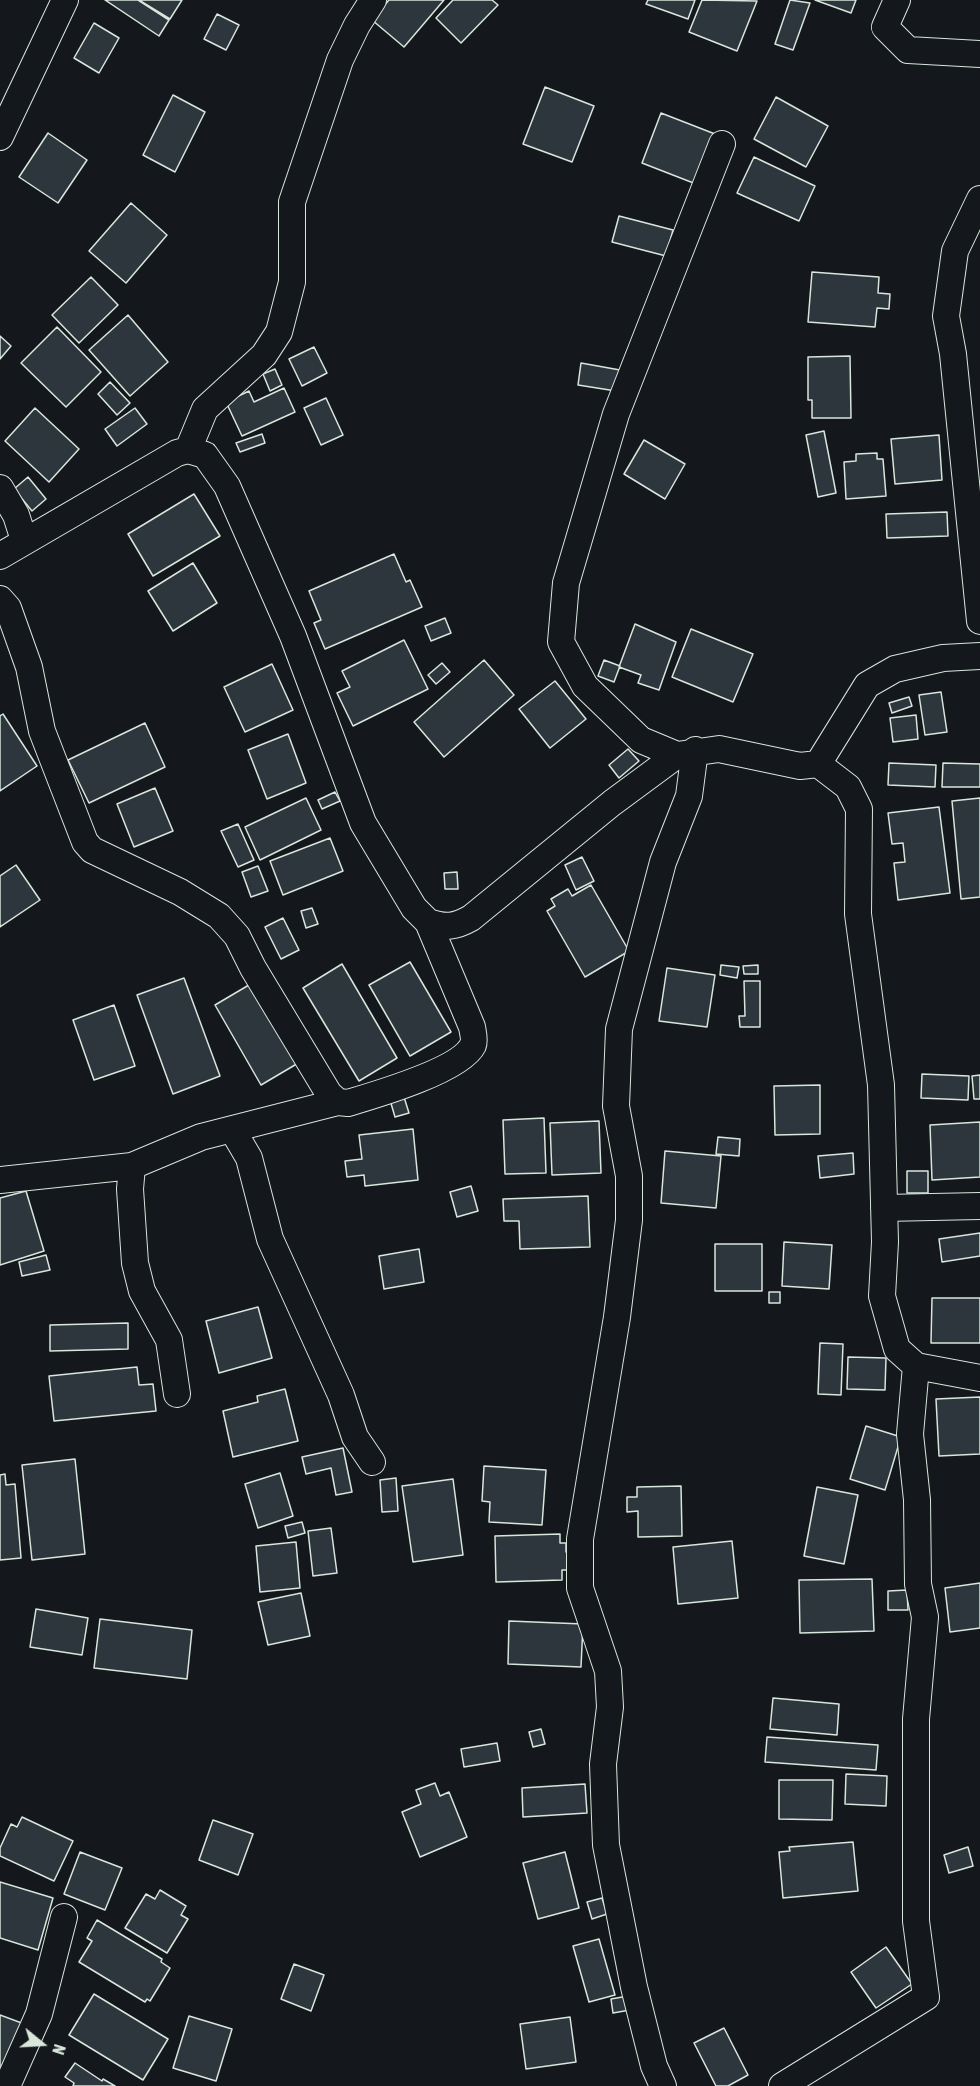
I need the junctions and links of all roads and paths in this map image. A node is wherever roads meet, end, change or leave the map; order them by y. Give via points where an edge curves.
1 (65, 0) edge
2 (373, 0) edge
3 (897, 0) edge
4 (980, 54) edge
5 (0, 137) edge
6 (722, 144) dead end
7 (980, 199) edge
8 (188, 450) junction
9 (0, 488) edge
10 (24, 540) junction
11 (0, 556) edge
12 (0, 598) edge
13 (980, 621) edge
14 (980, 656) edge
15 (686, 753) junction
16 (818, 764) junction
17 (428, 922) junction
18 (338, 1102) junction
19 (232, 1129) junction
20 (132, 1166) junction
21 (0, 1180) edge
22 (980, 1206) edge
23 (884, 1208) junction
24 (916, 1366) junction
25 (980, 1378) edge
26 (177, 1394) dead end
27 (372, 1462) dead end
28 (64, 1917) dead end
29 (8, 2086) edge
30 (663, 2086) edge
31 (785, 2086) edge

1 - 5 street
2 - 8 street via 340,60 292,202 292,282 279,332 264,355 205,409
3 - 4 street via 885,27 908,50
6 - 15 street via 616,414 566,583 561,642 585,686 641,740
7 - 13 street via 956,251 946,316
8 - 10 street
8 - 17 street via 205,455 227,486 293,636 363,823 414,908
9 - 10 street via 16,515
10 - 11 street
12 - 18 street via 8,608 29,667 42,731 85,842 92,850 180,892 219,916 237,936 329,1094
14 - 16 street via 943,658 894,669 867,685
15 - 16 street via 719,749 800,766
15 - 17 street via 612,803 471,918 457,926 442,927
15 - 30 street via 689,796 663,862 619,1029 615,1106 629,1176 629,1220 580,1539 580,1588 608,1671 610,1707 603,1764 606,1845 637,1998
16 - 23 street via 848,787 859,810 858,914 881,1085
17 - 18 street via 472,1027 474,1043 466,1054 413,1083 348,1103
18 - 19 street
19 - 20 street via 201,1137
19 - 27 street via 249,1158 270,1239 341,1395 355,1437
20 - 21 street
20 - 26 street via 135,1263 142,1291 169,1340
22 - 23 street
23 - 24 street via 882,1296 897,1349
24 - 25 street
24 - 31 street via 910,1434 917,1500 918,1584 925,1617 916,1719 916,1922 926,1996
28 - 29 street via 39,2014

